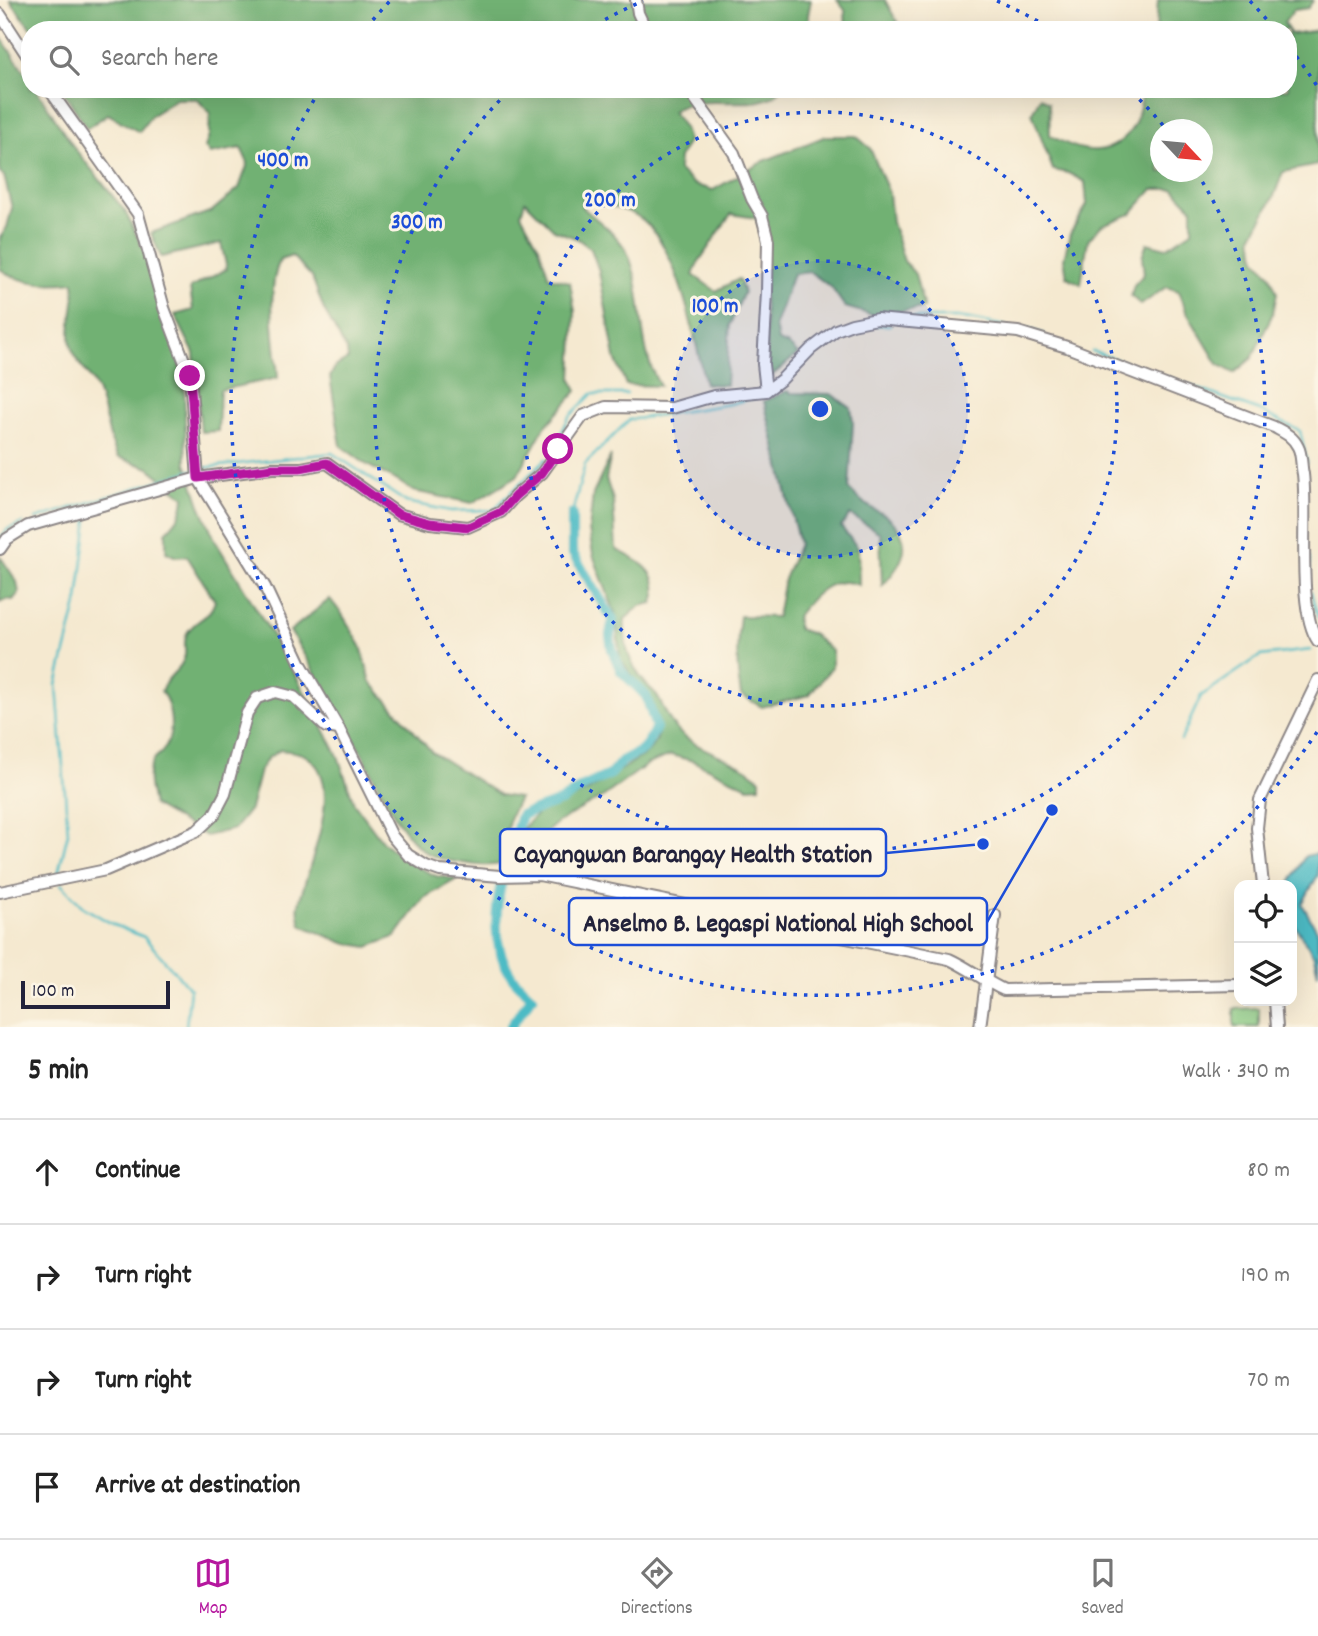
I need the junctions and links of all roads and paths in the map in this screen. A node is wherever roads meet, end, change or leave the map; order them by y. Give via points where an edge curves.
1 (636, 0) edge
2 (0, 14) edge
3 (642, 21) edge
4 (21, 46) edge
5 (55, 98) edge
6 (694, 98) edge
7 (766, 391) junction
8 (198, 478) junction
9 (0, 549) edge
10 (1318, 640) edge
11 (1318, 680) edge
12 (339, 729) junction
13 (1262, 880) edge
14 (0, 892) edge
15 (995, 915) dead end
16 (986, 982) junction
17 (1234, 985) edge
18 (1275, 1006) edge
19 (980, 1027) edge
20 (1277, 1027) edge

1 - 3 street
2 - 4 street
5 - 8 street via 138,214 164,308 190,376
6 - 7 street via 734,153 768,240
7 - 8 street via 714,396 672,408 606,407 583,416 542,473 501,512 468,527 398,514 327,463
7 - 10 street via 836,330 877,320 1018,332 1274,427 1299,448 1306,598
8 - 9 street via 28,526 6,539
8 - 12 street via 265,587 301,664
11 - 13 street via 1260,800 1257,828
12 - 14 street via 326,727 294,697 275,692 257,698 247,713 225,794 197,831 106,870
12 - 16 street via 392,836 408,855 426,866 500,876 539,875 949,959
15 - 16 street
16 - 17 street via 1004,990
16 - 19 street
18 - 20 street

